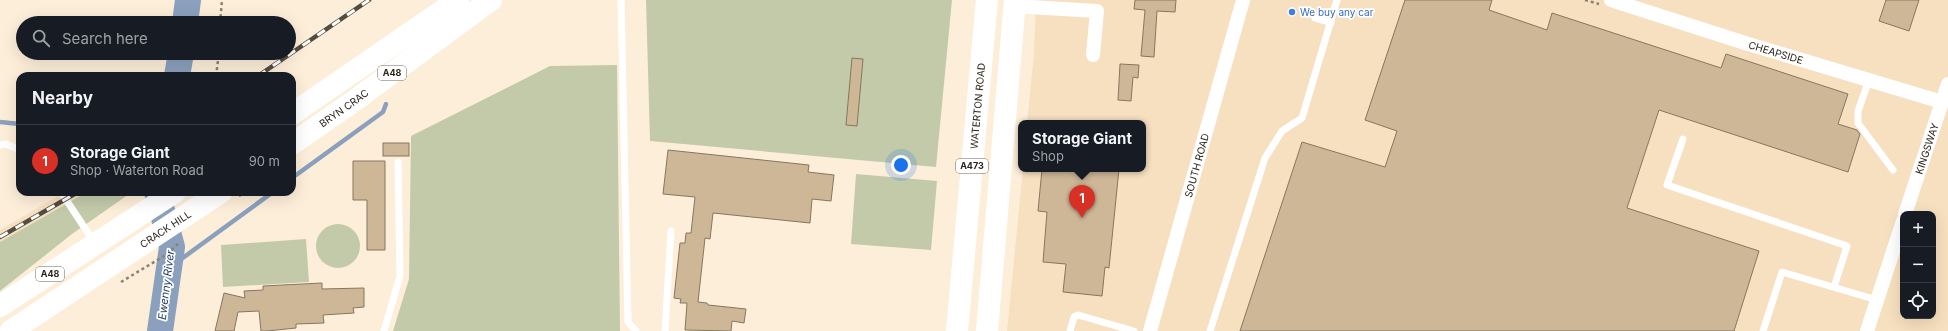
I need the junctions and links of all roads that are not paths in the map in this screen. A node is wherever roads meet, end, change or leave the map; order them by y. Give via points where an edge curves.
1 (458, 0) edge
2 (490, 0) edge
3 (621, 0) edge
4 (987, 0) edge
5 (1243, 0) edge
6 (1338, 0) edge
7 (1610, 0) edge
8 (1015, 3) edge
9 (1097, 6) edge
10 (1315, 18) dead end
11 (1331, 23) junction
12 (1093, 55) dead end
13 (1869, 80) junction
14 (1948, 84) edge
15 (1942, 102) junction
16 (296, 111) edge
17 (1683, 139) dead end
18 (296, 141) edge
19 (0, 144) edge
20 (16, 148) edge
21 (398, 162) dead end
22 (1893, 170) dead end
23 (64, 196) edge
24 (169, 196) edge
25 (215, 196) edge
26 (1906, 211) edge
27 (1900, 230) edge
28 (671, 231) dead end
29 (97, 243) junction
30 (1834, 288) junction
31 (1877, 300) junction
32 (0, 306) edge
33 (42, 311) junction
34 (12, 331) edge
35 (25, 331) edge
36 (384, 331) edge
37 (636, 331) edge
38 (665, 331) edge
39 (958, 331) edge
40 (987, 331) edge
41 (1070, 331) edge
42 (1134, 331) edge
43 (1150, 331) edge
44 (1210, 331) edge
45 (1763, 331) edge
46 (1867, 331) edge

1 - 16 main road, A48
2 - 18 main road, BRYN CRAC / A48
3 - 37 lane via 628,322
4 - 39 main road, WATERTON ROAD / A473
5 - 43 street, SOUTH ROAD
6 - 11 lane
7 - 13 street, CHEAPSIDE
8 - 9 street
8 - 40 main road, A473
9 - 12 street
10 - 11 lane
11 - 44 lane via 1302,118 1282,131 1265,158
13 - 15 street, CHEAPSIDE
13 - 22 lane via 1858,111 1858,123
14 - 15 street, KINGSWAY
15 - 26 street, KINGSWAY
17 - 30 lane via 1668,185 1847,246
19 - 20 lane
21 - 36 lane via 400,276
23 - 29 lane
24 - 29 main road, A48
25 - 33 main road, CRACK HILL / A48
27 - 31 street
28 - 38 lane
29 - 32 main road, A48
30 - 31 lane
30 - 45 lane via 1782,272
31 - 46 street
33 - 34 main road, A48
33 - 35 street
41 - 42 lane via 1074,317 1078,315

